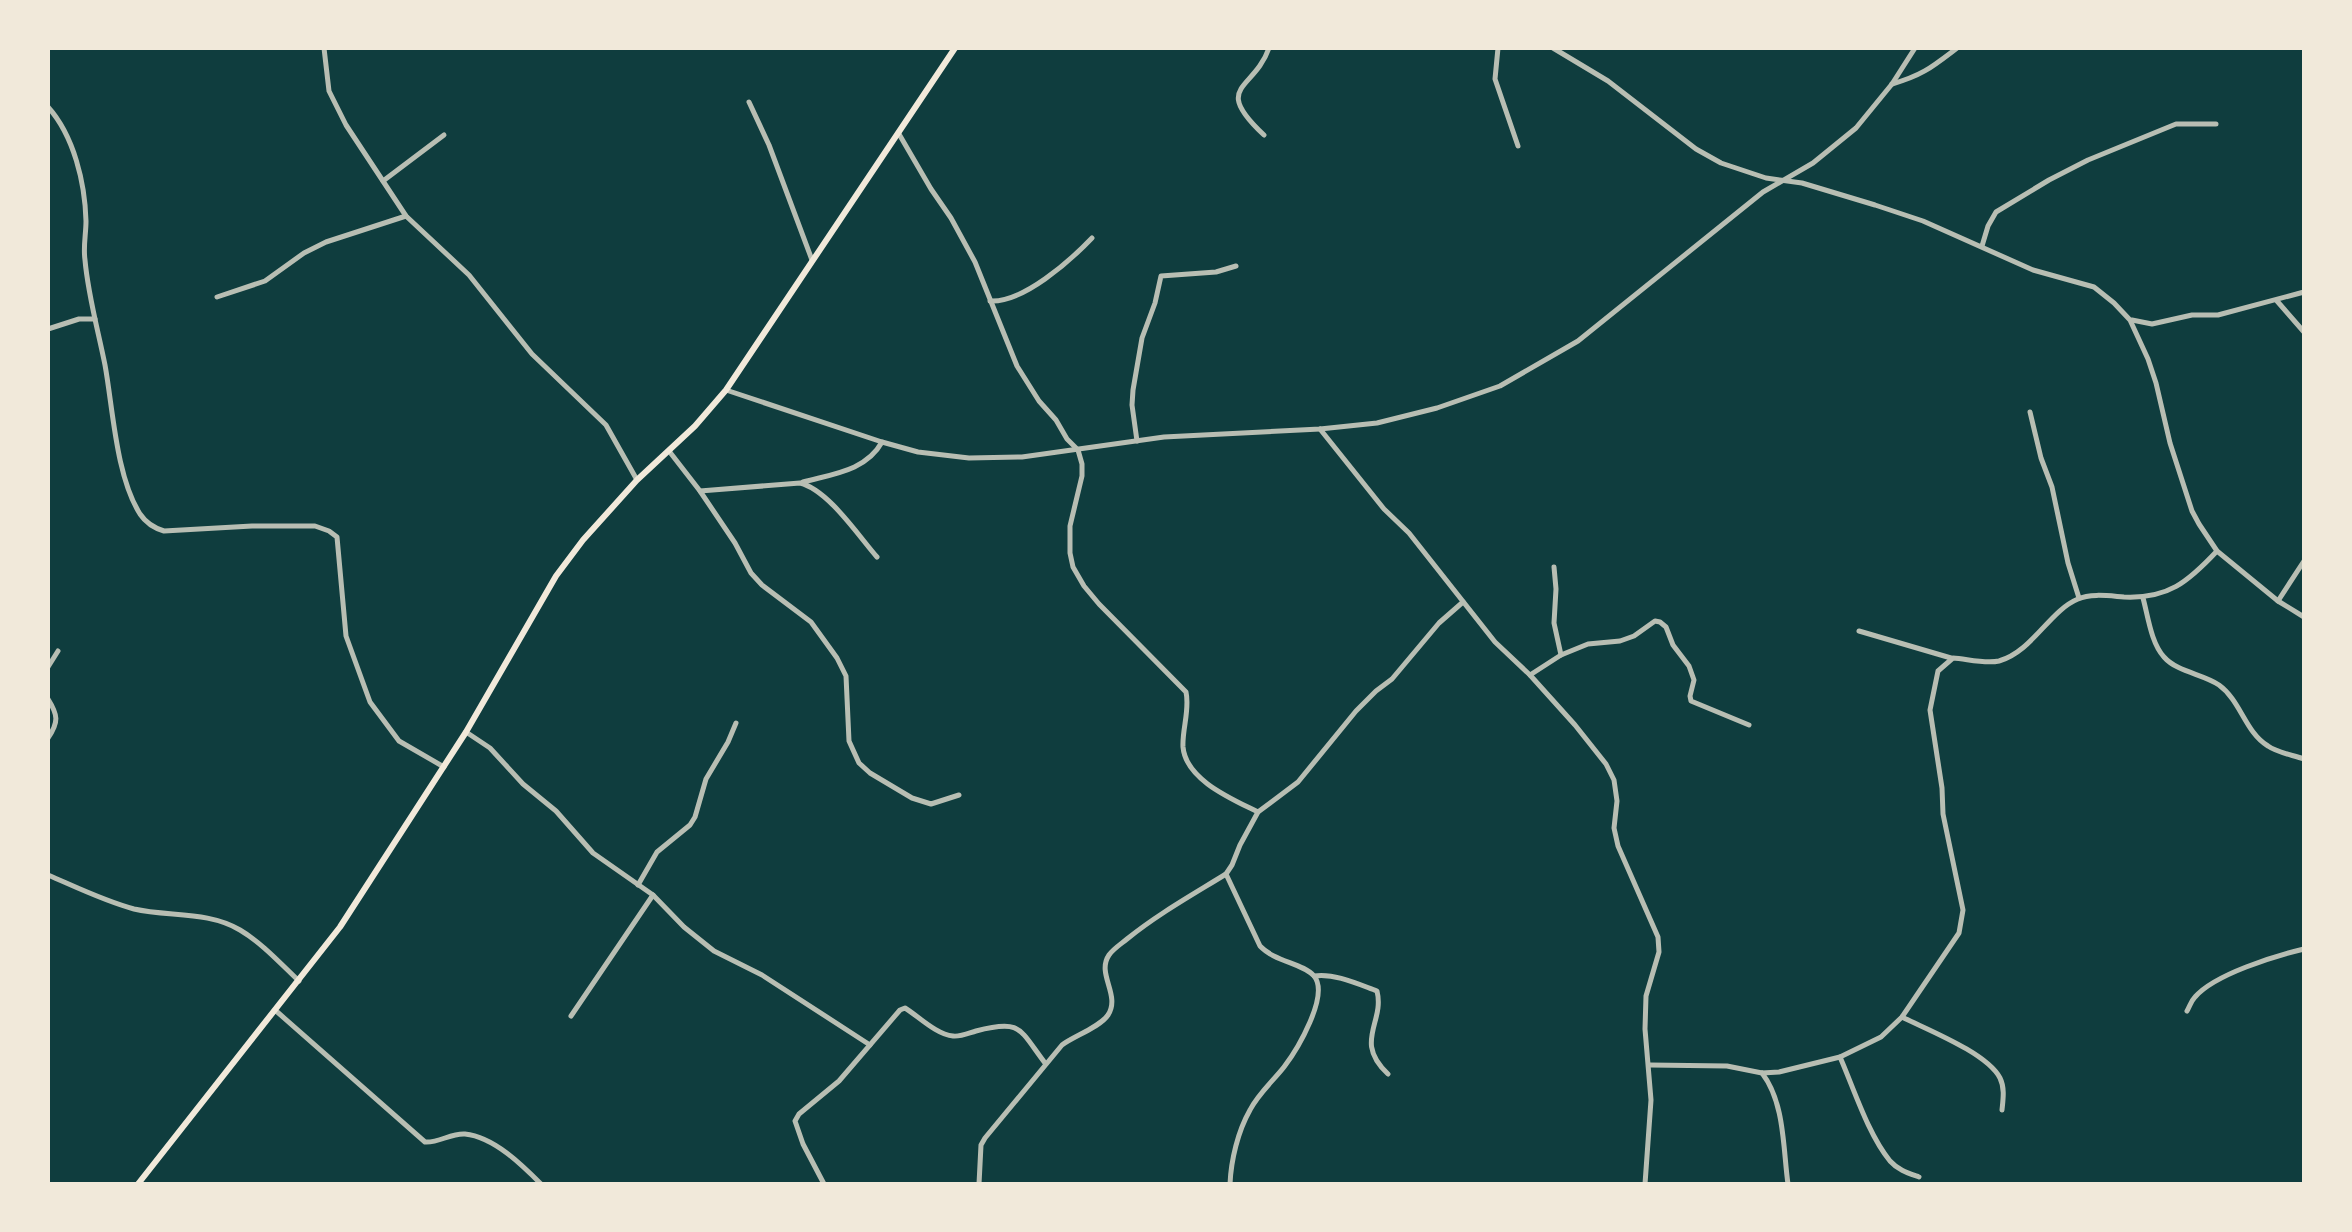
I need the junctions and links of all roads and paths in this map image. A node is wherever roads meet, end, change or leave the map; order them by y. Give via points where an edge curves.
1 (324, 48) edge
2 (956, 48) edge
3 (1270, 48) edge
4 (1498, 48) edge
5 (1552, 48) edge
6 (1915, 48) edge
7 (1957, 48) edge
8 (1892, 84) junction
9 (748, 102) dead end
10 (48, 107) edge
11 (2216, 124) dead end
12 (444, 134) dead end
13 (899, 134) junction
14 (1264, 135) dead end
15 (1518, 146) dead end
16 (383, 180) junction
17 (1781, 180) junction
18 (406, 216) junction
19 (1092, 238) dead end
20 (1982, 246) junction
21 (813, 263) junction
22 (1236, 266) dead end
23 (2304, 292) edge
24 (217, 297) dead end
25 (990, 300) junction
26 (2277, 301) junction
27 (95, 319) junction
28 (2130, 320) junction
29 (48, 329) edge
30 (2304, 332) edge
31 (726, 390) junction
32 (2030, 412) dead end
33 (1320, 429) junction
34 (1138, 440) junction
35 (882, 442) junction
36 (1078, 450) junction
37 (669, 451) junction
38 (636, 480) junction
39 (800, 483) junction
40 (700, 491) junction
41 (2217, 551) junction
42 (878, 557) dead end
43 (2304, 561) edge
44 (1554, 567) dead end
45 (2079, 598) junction
46 (2143, 598) junction
47 (1463, 602) junction
48 (2278, 602) junction
49 (2304, 617) edge
50 (1858, 630) dead end
51 (58, 650) dead end
52 (1560, 655) junction
53 (1952, 658) junction
54 (48, 666) edge
55 (1530, 675) junction
56 (48, 698) edge
57 (736, 724) dead end
58 (1749, 725) dead end
59 (466, 732) junction
60 (48, 738) edge
61 (2304, 759) edge
62 (444, 767) junction
63 (959, 795) dead end
64 (1258, 812) junction
65 (1226, 874) junction
66 (48, 877) edge
67 (638, 885) junction
68 (653, 896) junction
69 (2304, 949) edge
70 (1314, 976) junction
71 (299, 981) junction
72 (276, 1010) junction
73 (2187, 1011) dead end
74 (571, 1016) dead end
75 (1902, 1017) junction
76 (870, 1045) junction
77 (1840, 1057) junction
78 (1045, 1063) junction
79 (1650, 1066) junction
80 (1762, 1073) junction
81 (1388, 1074) dead end
82 (2002, 1110) dead end
83 (1919, 1177) dead end
84 (978, 1183) edge
85 (138, 1184) edge
86 (541, 1184) edge
87 (824, 1184) edge
88 (970, 1184) edge
89 (1230, 1184) edge
90 (1644, 1184) edge
91 (1788, 1184) edge

1 - 16 street via 329,91
2 - 13 main road
3 - 14 street via 1239,96 1246,118
4 - 15 street via 1496,79
5 - 17 street via 1608,81 1696,149 1736,169
6 - 8 street
7 - 8 street via 1929,70
8 - 17 street via 1856,128 1813,164
9 - 21 street
10 - 27 street via 84,190 84,256
11 - 20 street via 2176,124 2048,180 1996,212
12 - 16 street
13 - 21 main road
13 - 25 street via 951,218
16 - 18 street
17 - 20 street via 1924,221
17 - 33 street via 1542,364 1437,408
18 - 24 street via 326,242 265,281
18 - 38 street via 469,274 532,354 606,425
19 - 25 street via 1036,284
20 - 28 street via 2094,288
21 - 31 main road
22 - 34 street via 1161,276 1132,390
23 - 26 street
25 - 36 street via 1017,366
26 - 28 street via 2152,324
26 - 30 street
27 - 29 street
27 - 62 street via 120,456 143,519 164,532 252,526 329,531 336,537 346,636 370,702 398,741
28 - 41 street via 2148,358 2192,511
31 - 35 street
31 - 37 main road
32 - 45 street
33 - 34 street
33 - 47 street
34 - 36 street
35 - 36 street via 969,458
35 - 39 street via 845,472
36 - 64 street via 1082,476 1070,526 1073,567 1099,604 1186,692 1188,762 1218,793
37 - 38 main road
37 - 40 street
38 - 59 main road via 556,576
39 - 40 street
39 - 42 street via 827,497
40 - 63 street via 751,573 811,622 837,658 846,676 849,741 858,762 912,798 931,804
41 - 46 street via 2180,584
41 - 48 street
43 - 48 street
44 - 52 street
45 - 46 street
45 - 53 street via 2013,655 1991,662
46 - 61 street via 2164,658 2224,689 2266,745
47 - 55 street
47 - 64 street via 1356,711 1298,782
48 - 49 street
50 - 53 street
51 - 54 street
52 - 55 street
52 - 58 street via 1620,641 1660,622 1689,666 1691,701
53 - 75 street via 1938,670 1930,710 1963,910 1960,933
55 - 79 street via 1614,780 1618,846 1658,937 1646,996
56 - 60 street via 57,720
57 - 67 street via 690,826 663,845
59 - 62 main road
59 - 67 street via 593,853
62 - 71 main road
64 - 65 street
65 - 70 street via 1260,946
65 - 78 street via 1110,954 1110,1012
66 - 71 street via 138,910 219,921 262,946
67 - 68 street
68 - 74 street
68 - 76 street via 714,951
69 - 73 street via 2271,956 2212,984
70 - 81 street via 1377,991 1372,1051
70 - 89 street via 1320,995 1308,1026 1251,1107
71 - 72 main road
72 - 85 main road
72 - 86 street via 425,1142 465,1134 484,1140
75 - 77 street
75 - 82 street via 1984,1059 1999,1075
76 - 78 street via 904,1008 954,1036 1013,1025
76 - 87 street via 795,1121
77 - 80 street
77 - 83 street via 1891,1162
78 - 84 street via 981,1145
79 - 80 street
79 - 90 street
80 - 91 street via 1775,1098
84 - 88 street

